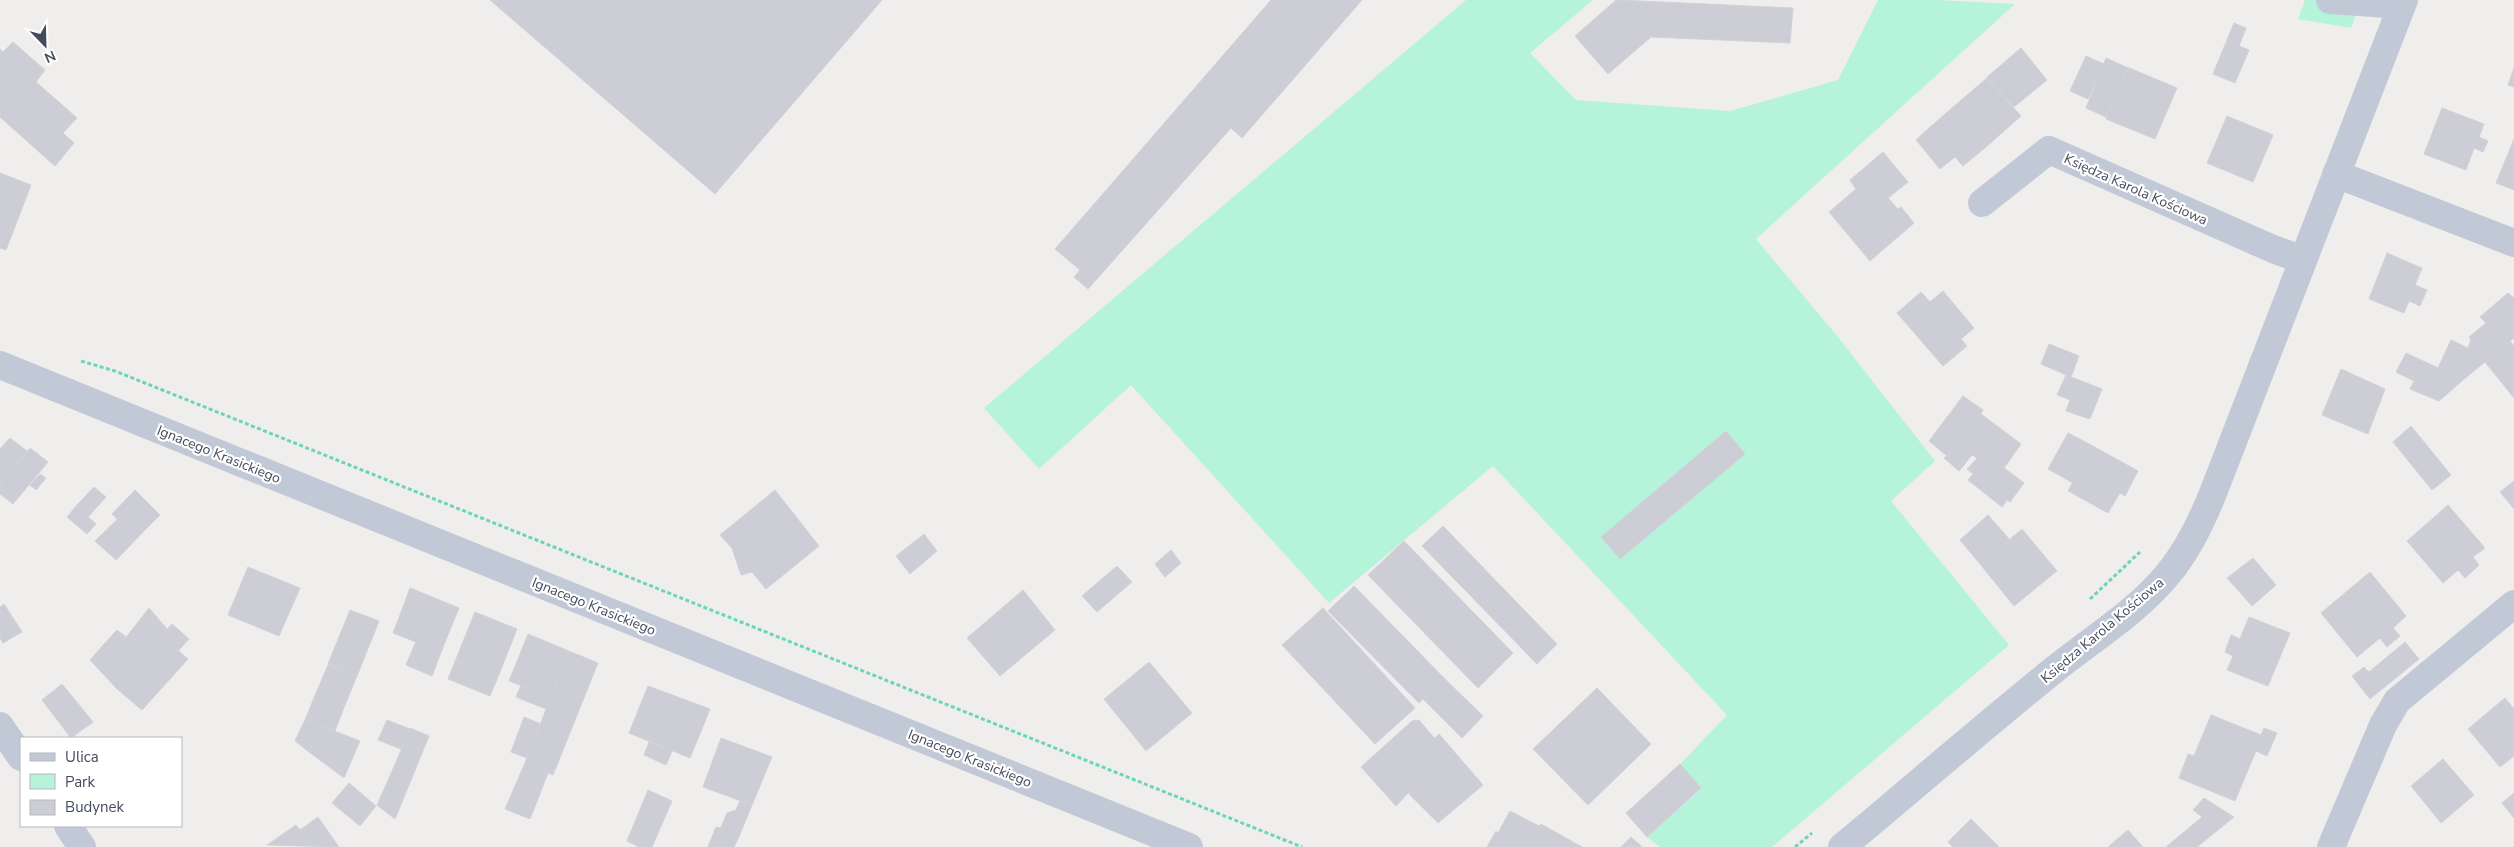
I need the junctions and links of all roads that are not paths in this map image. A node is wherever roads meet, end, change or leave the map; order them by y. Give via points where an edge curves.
1 (2330, 0) edge
2 (2403, 2) edge
3 (2336, 174) junction
4 (1982, 203) dead end
5 (2514, 243) edge
6 (2303, 260) junction
7 (0, 365) edge
8 (2514, 604) edge
9 (0, 726) edge
10 (20, 756) edge
11 (69, 827) edge
12 (82, 847) edge
13 (1188, 847) edge
14 (1842, 847) edge
15 (2331, 847) edge

1 - 2 street
2 - 3 street, Księdza Karola Kościowa
3 - 5 street
3 - 6 street, Księdza Karola Kościowa
4 - 6 street, Księdza Karola Kościowa via 2049,150
6 - 14 street, Księdza Karola Kościowa via 2202,522 2168,574 2143,599
7 - 13 street, Ignacego Krasickiego
8 - 15 street via 2397,701 2383,725
9 - 10 street
11 - 12 street

